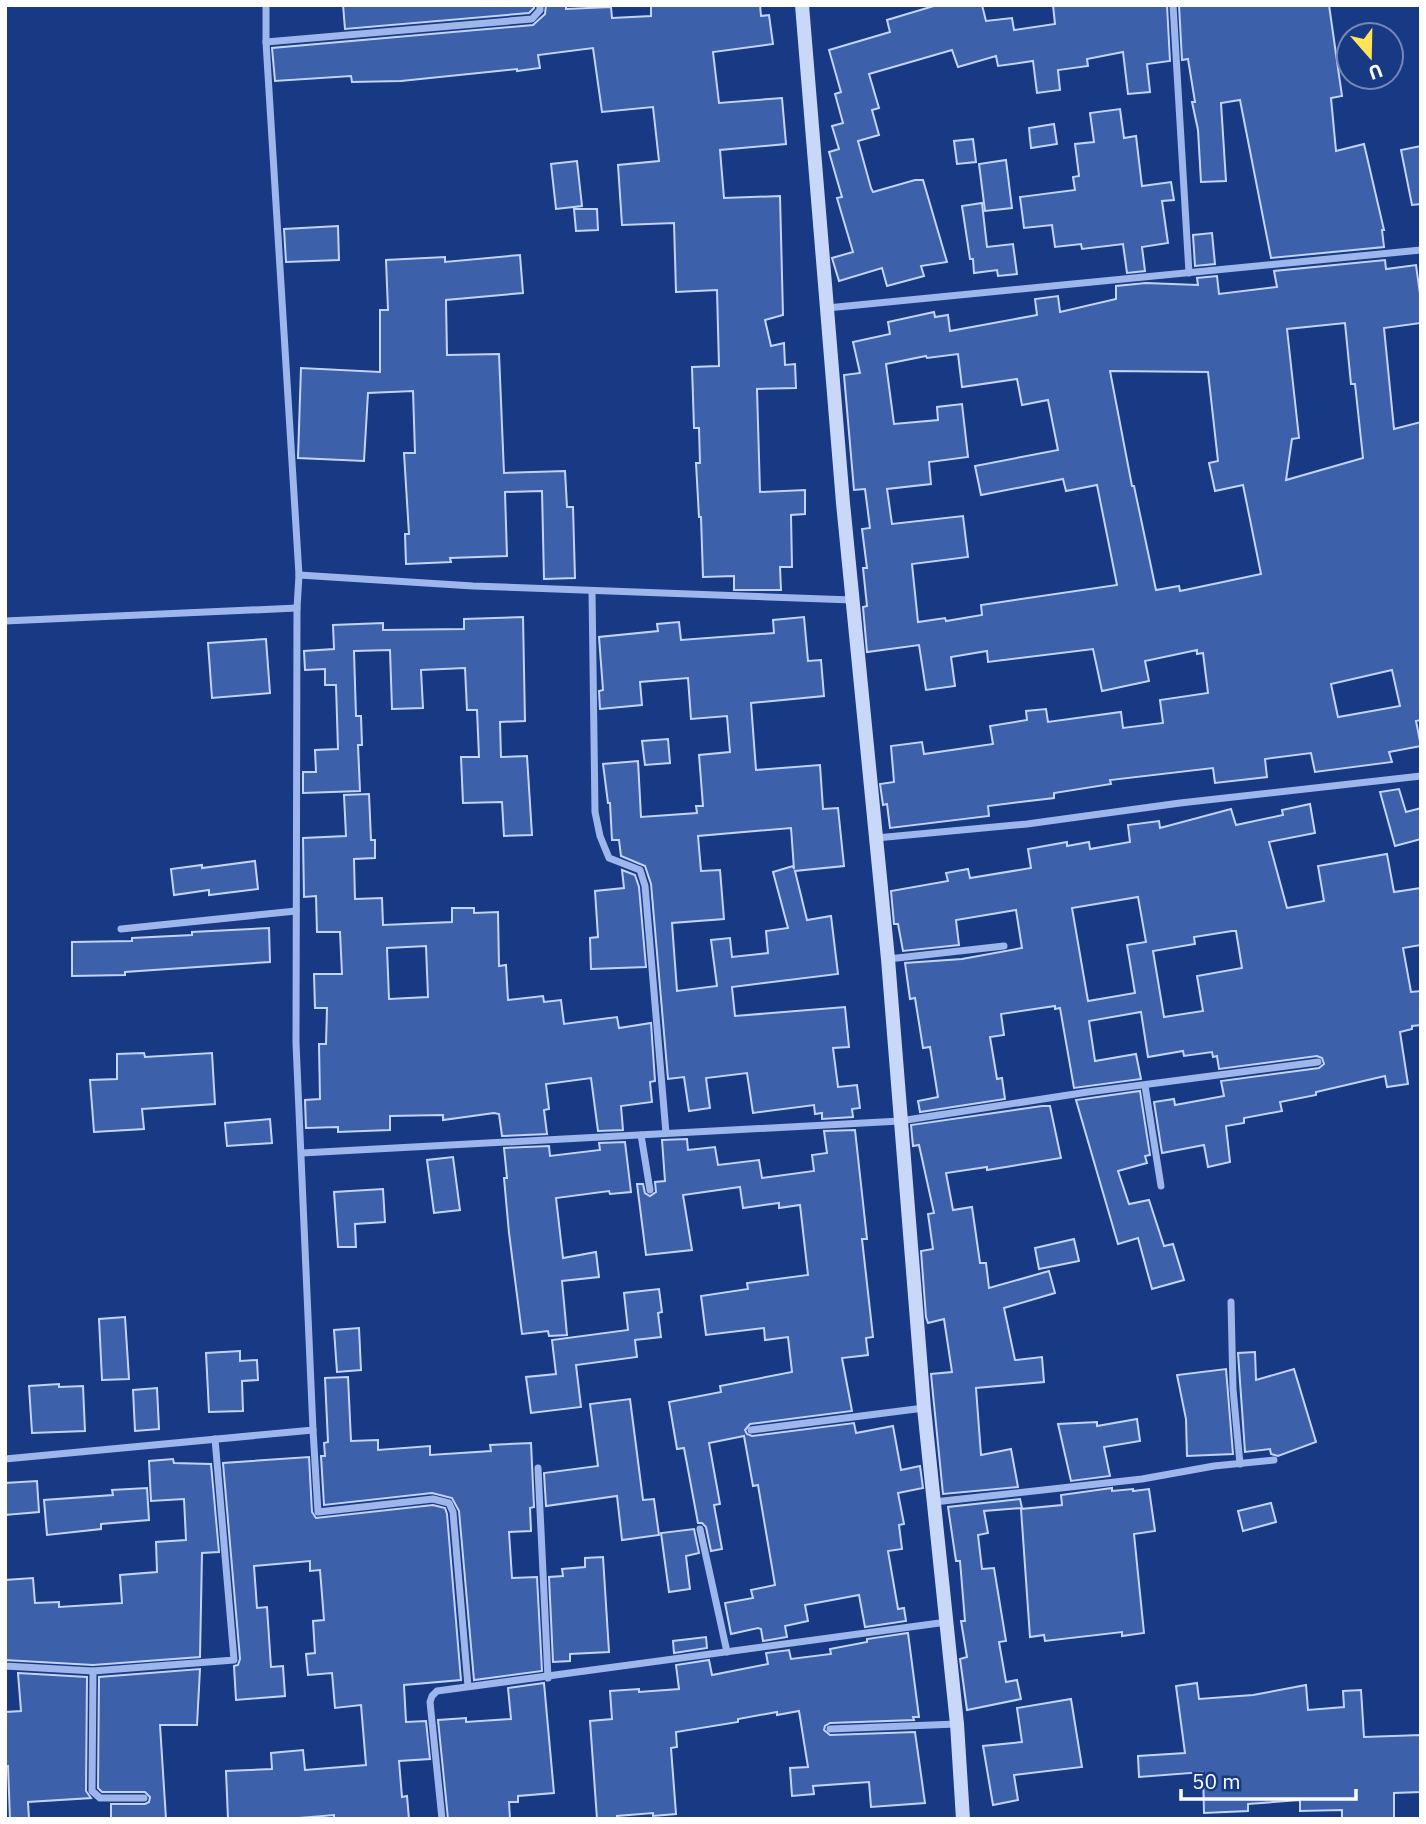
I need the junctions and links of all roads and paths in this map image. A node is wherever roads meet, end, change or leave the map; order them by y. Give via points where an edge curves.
1 (266, 5) edge
2 (540, 5) edge
3 (802, 5) edge
4 (1173, 5) edge
5 (266, 42) junction
6 (1421, 250) edge
7 (1189, 273) junction
8 (826, 308) junction
9 (299, 575) junction
10 (592, 591) junction
11 (852, 600) junction
12 (297, 608) junction
13 (5, 621) edge
14 (1421, 776) edge
15 (876, 838) junction
16 (296, 911) junction
17 (121, 929) dead end
18 (1004, 946) dead end
19 (888, 959) junction
20 (1318, 1062) dead end
21 (1145, 1086) junction
22 (901, 1121) junction
23 (666, 1133) junction
24 (641, 1135) junction
25 (302, 1153) junction
26 (1161, 1186) dead end
27 (650, 1190) dead end
28 (1231, 1302) dead end
29 (924, 1408) junction
30 (313, 1430) junction
31 (751, 1430) dead end
32 (215, 1439) junction
33 (5, 1459) edge
34 (1274, 1460) dead end
35 (1240, 1464) junction
36 (538, 1468) dead end
37 (934, 1502) junction
38 (700, 1529) dead end
39 (947, 1622) junction
40 (727, 1653) junction
41 (5, 1666) edge
42 (93, 1671) junction
43 (548, 1678) junction
44 (468, 1686) junction
45 (957, 1724) junction
46 (830, 1729) dead end
47 (144, 1798) dead end
48 (442, 1819) edge
49 (963, 1819) edge

1 - 5 street
2 - 5 street via 532,19
3 - 8 main road
4 - 7 street
5 - 9 street
6 - 7 street
7 - 8 street
8 - 11 main road
9 - 10 street
9 - 12 street
10 - 11 street
10 - 23 street via 595,812 609,858 640,870 645,886
11 - 15 main road
12 - 13 street
12 - 16 street
14 - 15 street
15 - 19 main road
16 - 17 street
16 - 25 street
18 - 19 street
19 - 22 main road
20 - 21 street
21 - 22 street
21 - 26 street
22 - 23 street
22 - 29 main road
23 - 24 street
24 - 25 street
24 - 27 street
25 - 30 street
28 - 35 street
29 - 31 street
29 - 37 main road
30 - 32 street
30 - 44 street via 318,1512 433,1499 449,1503
32 - 33 street
32 - 42 street via 234,1660
34 - 35 street
35 - 37 street
36 - 43 street
37 - 39 main road
38 - 40 street
39 - 40 street
39 - 45 main road
40 - 43 street
41 - 42 street
42 - 47 street via 92,1791 100,1798
43 - 44 street
44 - 48 street via 437,1691 430,1702
45 - 46 street
45 - 49 main road

